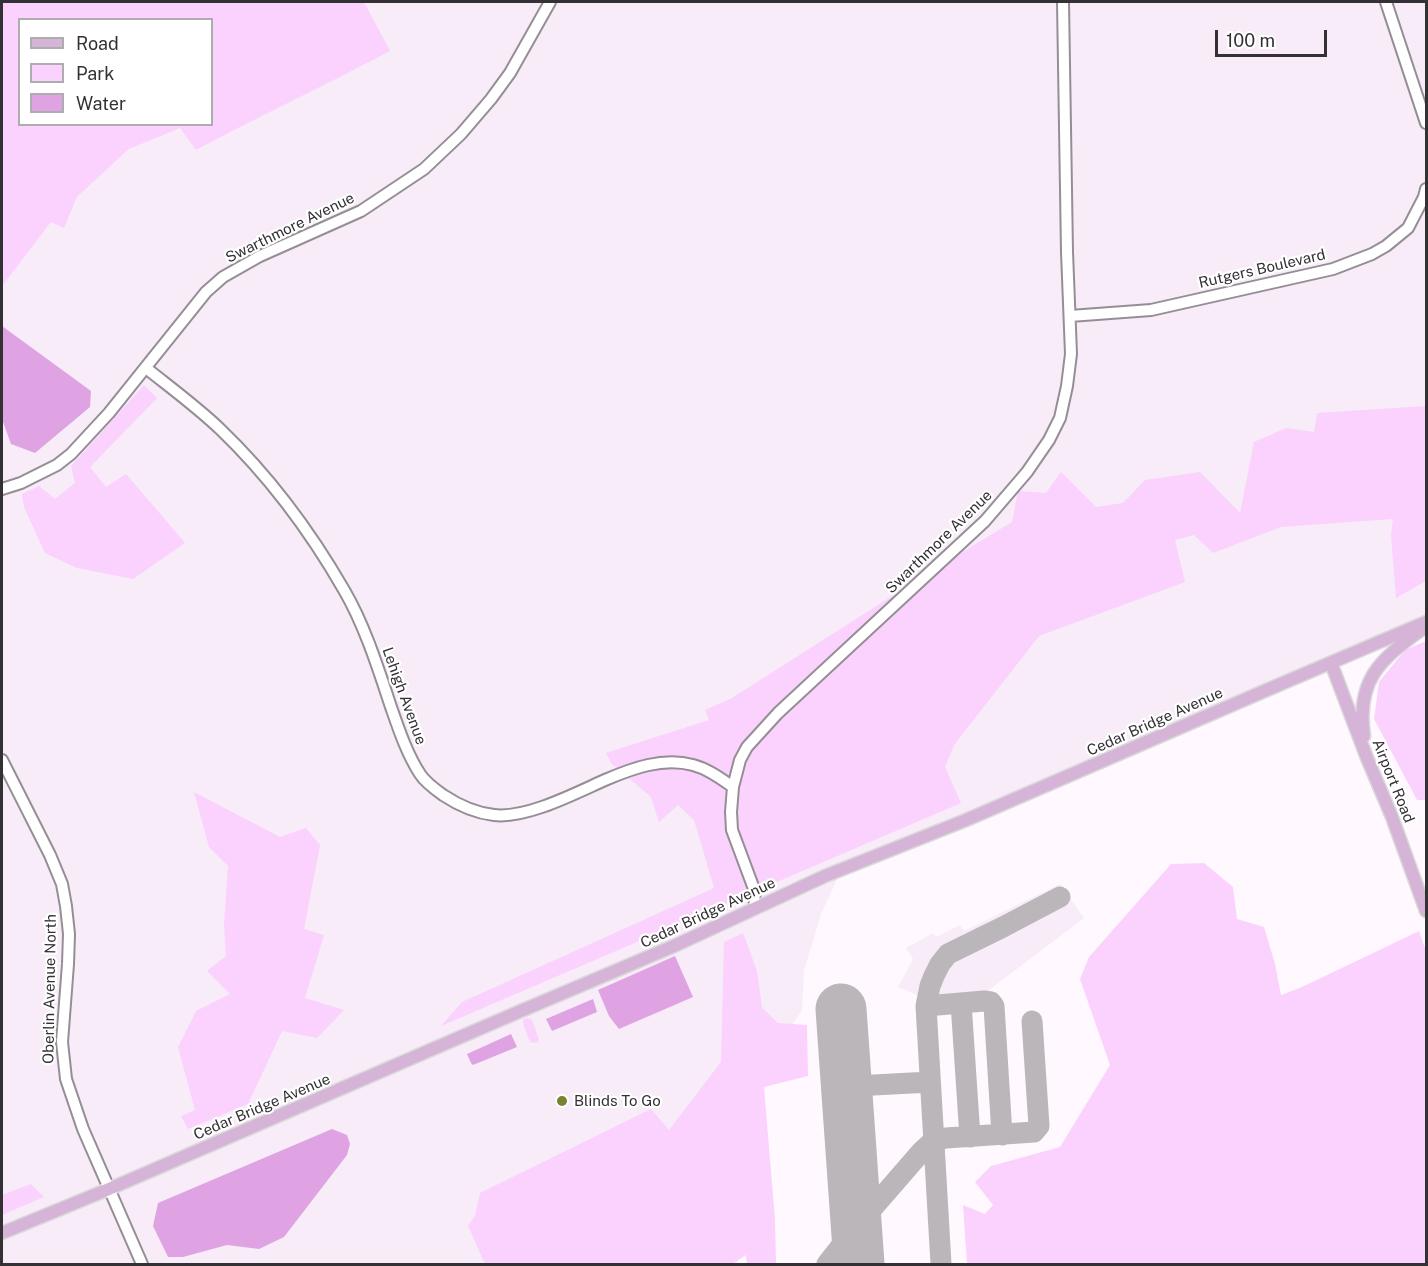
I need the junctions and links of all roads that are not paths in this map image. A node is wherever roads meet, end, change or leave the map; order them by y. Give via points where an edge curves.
1 (550, 2) edge
2 (1063, 2) edge
3 (1386, 2) edge
4 (1426, 123) edge
5 (1426, 189) edge
6 (1070, 316) junction
7 (146, 368) junction
8 (2, 489) edge
9 (1426, 625) edge
10 (1331, 663) junction
11 (1367, 758) junction
12 (2, 760) edge
13 (733, 787) junction
14 (755, 908) junction
15 (1426, 911) edge
16 (110, 1189) junction
17 (2, 1233) edge
18 (142, 1264) edge

1 - 7 street, Swarthmore Avenue via 491,99 424,169 361,211 260,256 223,278 202,297
2 - 6 street, Swarthmore Avenue
3 - 4 street
5 - 6 street, Rutgers Boulevard via 1408,228 1372,254 1333,269 1151,310
6 - 13 street, Swarthmore Avenue via 1071,354 1060,418 1027,472 986,521 778,713 747,747
7 - 8 street, Swarthmore Avenue via 110,414 71,454 57,465
7 - 13 street, Lehigh Avenue via 242,451 303,525 358,618 412,760 421,777 442,794 473,810 512,814 540,807 641,767 676,763 709,771
9 - 10 main road, Cedar Bridge Avenue
9 - 11 main road via 1388,655 1370,678 1362,720
10 - 11 main road, Airport Road
10 - 14 main road, Cedar Bridge Avenue
11 - 15 main road, Airport Road
12 - 16 street, Oberlin Avenue North via 62,884 69,934 62,1042 64,1071 83,1129
13 - 14 street, Swarthmore Avenue via 732,830 754,890
14 - 16 main road, Cedar Bridge Avenue
16 - 17 main road, Cedar Bridge Avenue
16 - 18 street, Oberlin Avenue North

